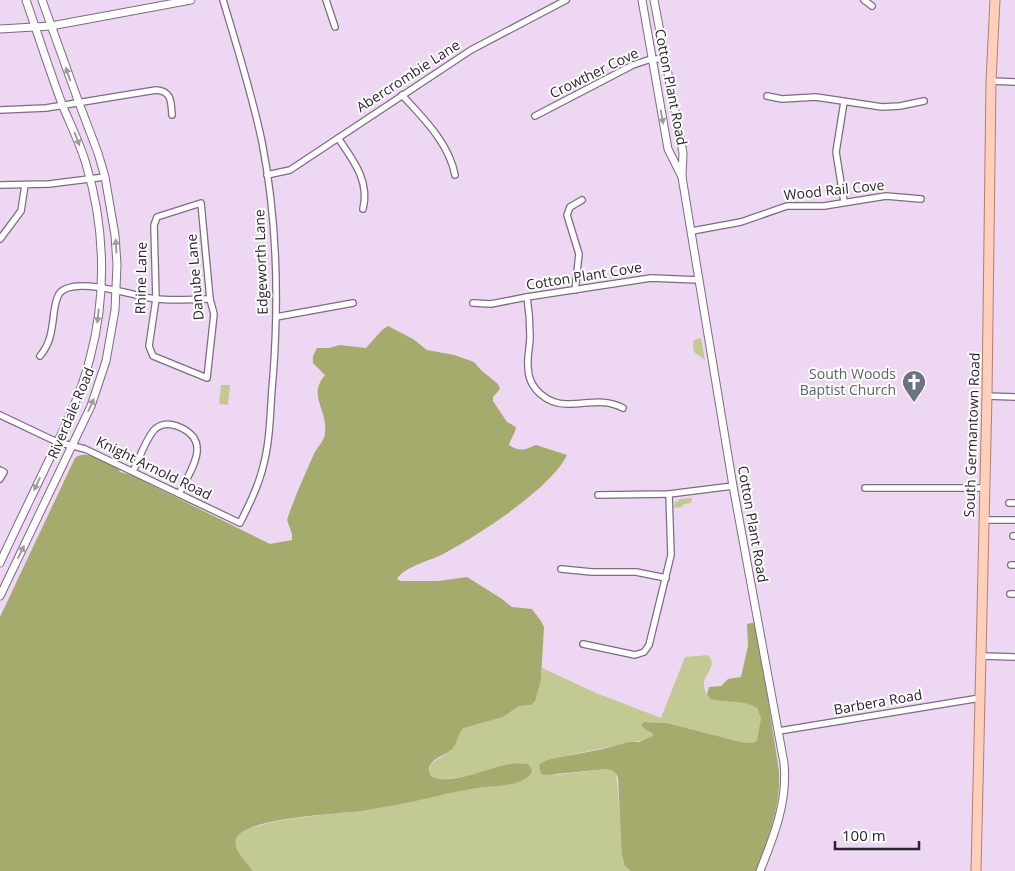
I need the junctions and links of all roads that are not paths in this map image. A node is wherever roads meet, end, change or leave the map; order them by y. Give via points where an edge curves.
1 (26, 0) edge
2 (42, 0) edge
3 (191, 0) edge
4 (223, 0) edge
5 (326, 0) edge
6 (566, 0) edge
7 (642, 0) edge
8 (654, 0) edge
9 (864, 0) edge
10 (995, 0) edge
11 (175, 1) edge
12 (872, 6) dead end
13 (51, 26) junction
14 (335, 27) dead end
15 (35, 28) junction
16 (0, 29) edge
17 (665, 58) junction
18 (652, 59) junction
19 (992, 81) junction
20 (1015, 82) edge
21 (402, 95) junction
22 (767, 96) dead end
23 (924, 101) dead end
24 (844, 102) junction
25 (78, 103) junction
26 (63, 105) junction
27 (0, 110) edge
28 (172, 115) dead end
29 (535, 116) dead end
30 (338, 138) junction
31 (268, 174) junction
32 (455, 175) dead end
33 (105, 177) junction
34 (682, 177) junction
35 (90, 179) junction
36 (25, 185) junction
37 (0, 186) edge
38 (921, 199) dead end
39 (582, 200) dead end
40 (844, 202) junction
41 (201, 204) joint
42 (363, 209) dead end
43 (692, 231) junction
44 (0, 239) edge
45 (699, 280) junction
46 (101, 288) junction
47 (116, 290) junction
48 (574, 290) junction
49 (527, 297) junction
50 (156, 299) junction
51 (210, 299) junction
52 (353, 303) dead end
53 (473, 303) dead end
54 (276, 317) junction
55 (40, 356) dead end
56 (206, 378) joint
57 (987, 396) junction
58 (1015, 397) edge
59 (623, 408) dead end
60 (0, 415) edge
61 (57, 442) junction
62 (71, 447) junction
63 (2, 471) edge
64 (133, 471) junction
65 (0, 479) edge
66 (733, 486) junction
67 (865, 488) dead end
68 (984, 488) junction
69 (179, 494) junction
70 (669, 494) junction
71 (598, 495) dead end
72 (983, 520) junction
73 (1015, 520) edge
74 (240, 523) joint
75 (0, 563) edge
76 (561, 569) dead end
77 (666, 578) junction
78 (0, 596) edge
79 (582, 644) dead end
80 (981, 656) junction
81 (1015, 657) edge
82 (980, 698) junction
83 (779, 731) junction
84 (760, 871) edge
85 (976, 871) edge

1 - 15 street, Riverdale Road
2 - 13 street, Riverdale Road
3 - 11 street
4 - 31 street, Edgeworth Lane via 247,79
5 - 14 street
6 - 21 street, Abercrombie Lane via 471,50
7 - 18 street, Cotton Plant Road
8 - 17 street, Cotton Plant Road
9 - 12 street
10 - 19 main road, South Germantown Road
11 - 13 street
13 - 15 street
25 -> 13 street, Riverdale Road
15 - 16 street
15 - 26 street, Riverdale Road
17 - 18 street, Crowther Cove
17 - 34 street, Cotton Plant Road via 683,153
18 - 29 street, Crowther Cove via 633,65
18 -> 34 street, Cotton Plant Road via 668,149
19 - 20 street
19 - 57 main road, South Germantown Road
21 - 30 street, Abercrombie Lane
21 - 32 street via 435,134 452,161
22 - 24 street via 782,99 816,97
23 - 24 street via 882,107
24 - 40 street via 836,152
25 - 26 street
25 - 28 street via 161,90 170,97
25 - 33 street, Riverdale Road
26 - 27 street
26 -> 35 street, Riverdale Road
30 - 31 street, Abercrombie Lane via 290,170
30 - 42 street via 360,170 365,192
31 - 54 street, Edgeworth Lane
33 - 35 street
47 -> 33 street, Riverdale Road via 115,235
34 - 43 street, Cotton Plant Road
35 - 36 street
35 - 46 street, Riverdale Road via 100,232
36 - 37 street
36 - 44 street via 21,211
38 - 40 street, Wood Rail Cove via 886,196
39 - 48 street via 570,207 567,215 579,254
40 - 43 street, Wood Rail Cove via 779,208 740,222
41 - 50 street, Rhine Lane via 157,217 154,225
41 - 51 street, Danube Lane
43 - 45 street, Cotton Plant Road
45 - 48 street, Cotton Plant Cove via 651,278
45 - 66 street, Cotton Plant Road
46 - 47 street
46 - 55 street via 75,286 59,294 49,343
46 -> 61 street, Riverdale Road via 90,358
47 - 50 street
62 -> 47 street, Riverdale Road via 102,377 112,332
48 - 49 street, Cotton Plant Cove
49 - 53 street, Cotton Plant Cove via 491,304
49 - 59 street via 528,367 536,389 558,404 607,402
50 - 51 street
50 - 56 street, Rhine Lane via 149,346 152,356
51 - 56 street, Danube Lane via 214,314
52 - 54 street
54 - 74 street, Edgeworth Lane via 266,456
57 - 58 street
57 - 68 main road, South Germantown Road
60 - 61 street, Knight Arnold Road
61 - 62 street, Knight Arnold Road
61 -> 75 street, Riverdale Road
62 - 64 street, Knight Arnold Road via 85,449
78 -> 62 street, Riverdale Road
63 - 65 street
64 - 69 street, Knight Arnold Road
64 - 69 street via 155,429 169,424 186,430 194,437 198,449
66 - 70 street
66 - 83 street, Cotton Plant Road
67 - 68 street
68 - 72 main road, South Germantown Road
69 - 74 street, Knight Arnold Road
70 - 71 street
70 - 77 street via 672,544
72 - 73 street
72 - 80 main road, South Germantown Road
76 - 77 street via 636,572
77 - 79 street via 651,640 644,652 631,655
80 - 81 street
80 - 82 main road, South Germantown Road
82 - 83 street, Barbera Road
82 - 85 main road, South Germantown Road
83 - 84 street, Cotton Plant Road via 786,788

